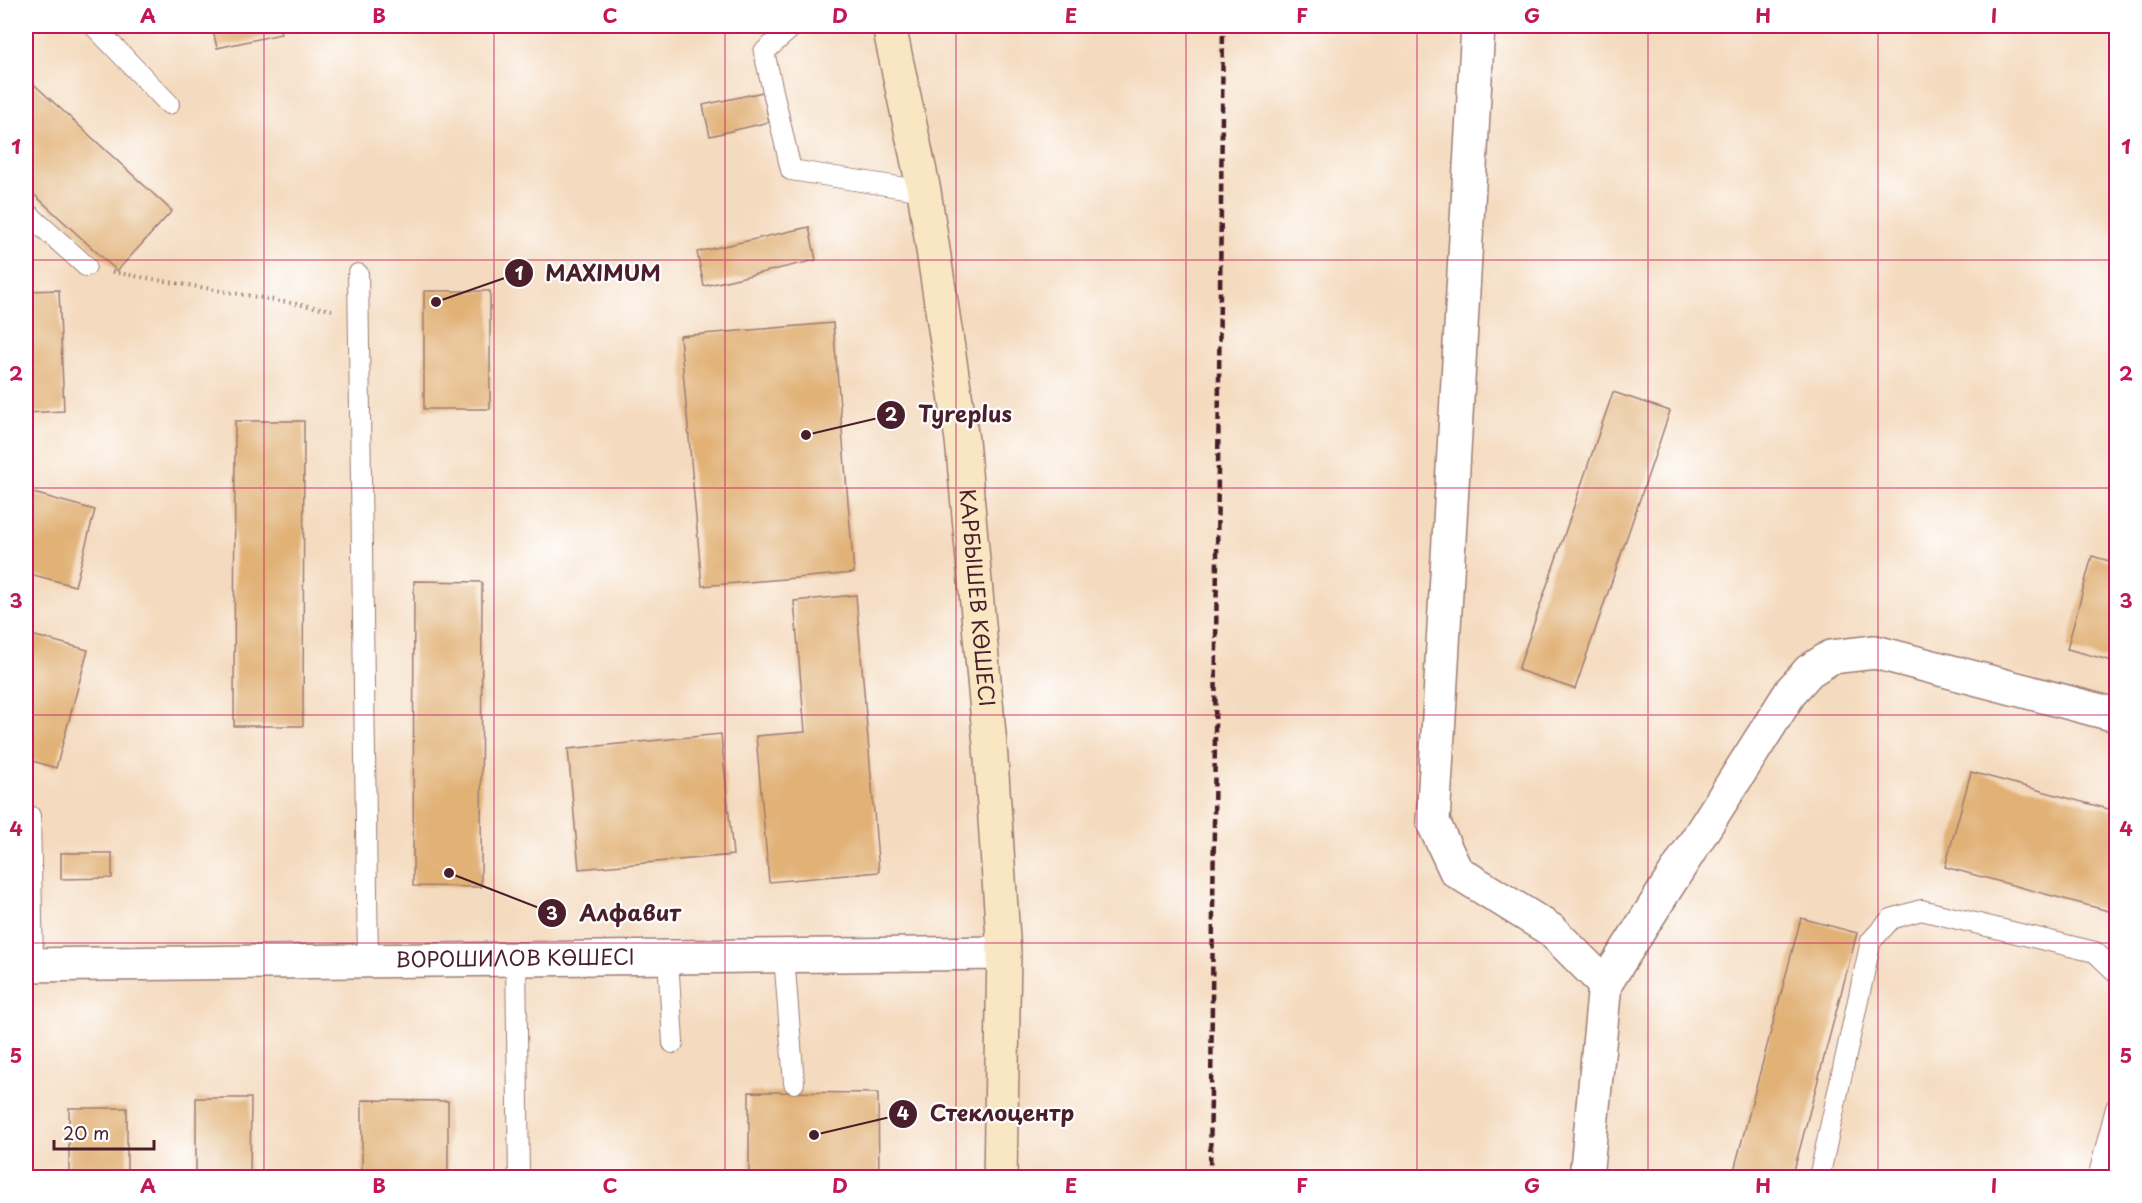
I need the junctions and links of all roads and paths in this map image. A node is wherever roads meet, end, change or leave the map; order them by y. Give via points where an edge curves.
1 (94, 26) edge
2 (793, 26) edge
3 (889, 26) edge
4 (1478, 26) edge
5 (169, 104) dead end
6 (924, 190) junction
7 (26, 212) edge
8 (86, 266) joint
9 (358, 274) dead end
10 (359, 314) junction
11 (2116, 715) edge
12 (30, 816) dead end
13 (1004, 953) junction
14 (784, 956) junction
15 (668, 957) junction
16 (516, 959) junction
17 (368, 961) junction
18 (29, 965) edge
19 (2116, 972) edge
20 (1605, 984) junction
21 (673, 1043) dead end
22 (794, 1083) dead end
23 (2116, 1108) edge
24 (519, 1178) edge
25 (1000, 1178) edge
26 (1586, 1178) edge
27 (1819, 1178) edge
28 (2098, 1178) edge

1 - 5 lane
2 - 6 lane via 764,52 791,170
3 - 6 main road, КАРБЫШЕВ КӨШЕСІ
4 - 20 street via 1433,822 1456,871 1551,930
6 - 13 main road, КАРБЫШЕВ КӨШЕСІ via 962,440 990,745
7 - 8 lane
8 - 10 path
9 - 10 lane
10 - 17 lane
11 - 20 street via 1875,652 1831,657 1809,671 1792,690
12 - 18 lane
13 - 14 street, ВОРОШИЛОВ КӨШЕСІ
13 - 25 main road, КАРБЫШЕВ КӨШЕСІ
14 - 15 street, ВОРОШИЛОВ КӨШЕСІ
14 - 22 lane
15 - 16 street, ВОРОШИЛОВ КӨШЕСІ
15 - 21 lane
16 - 17 street, ВОРОШИЛОВ КӨШЕСІ
16 - 24 lane
17 - 18 street, ВОРОШИЛОВ КӨШЕСІ
19 - 27 lane via 2095,952 1921,910 1891,919 1871,941
20 - 26 street
23 - 28 lane

